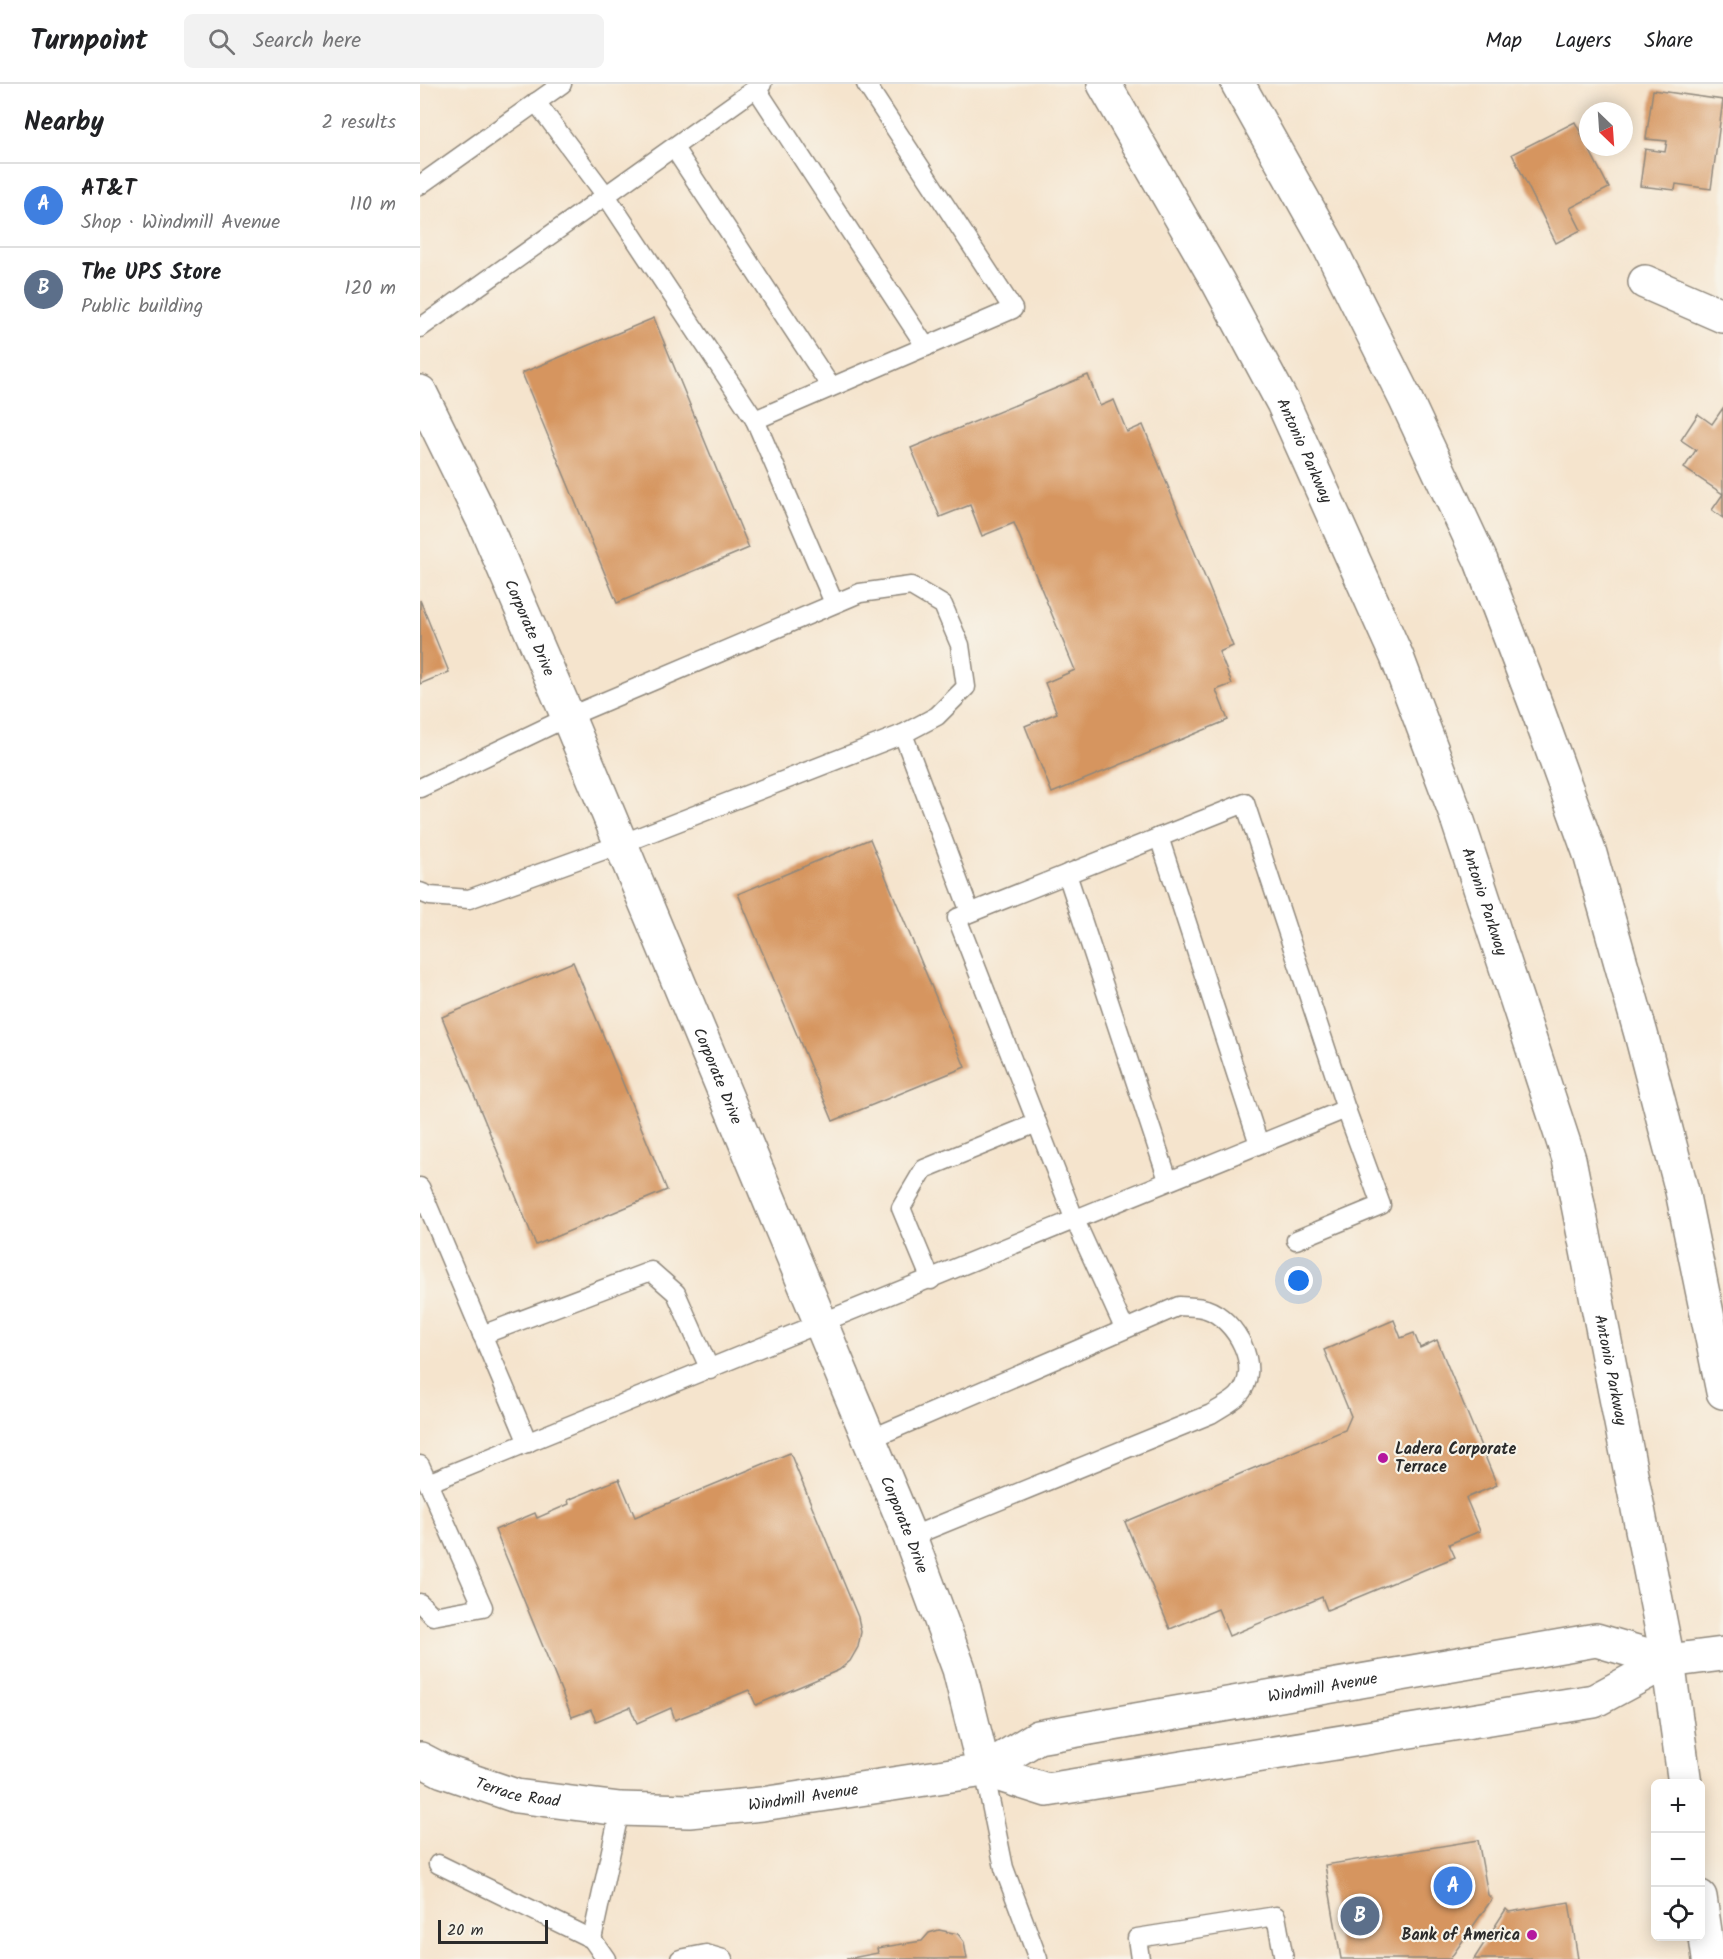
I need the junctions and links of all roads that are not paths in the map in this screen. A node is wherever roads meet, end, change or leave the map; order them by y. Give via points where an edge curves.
1 (562, 84) edge
2 (866, 84) edge
3 (1104, 84) edge
4 (1238, 84) edge
5 (759, 86) edge
6 (536, 102) junction
7 (674, 148) junction
8 (420, 185) edge
9 (607, 197) junction
10 (1644, 282) dead end
11 (1723, 316) edge
12 (420, 328) edge
13 (927, 347) junction
14 (831, 387) junction
15 (420, 392) edge
16 (755, 420) junction
17 (834, 603) junction
18 (568, 717) junction
19 (903, 735) junction
20 (420, 788) edge
21 (1159, 837) junction
22 (621, 844) junction
23 (1067, 874) junction
24 (420, 892) edge
25 (970, 912) junction
26 (1346, 1108) junction
27 (1036, 1123) junction
28 (1259, 1144) junction
29 (1168, 1180) junction
30 (420, 1187) edge
31 (1074, 1218) junction
32 (1296, 1240) dead end
33 (931, 1280) junction
34 (819, 1325) junction
35 (1124, 1328) junction
36 (482, 1335) junction
37 (710, 1370) junction
38 (1723, 1392) edge
39 (868, 1440) junction
40 (528, 1443) junction
41 (420, 1465) edge
42 (428, 1484) junction
43 (910, 1537) junction
44 (420, 1603) edge
45 (1723, 1654) edge
46 (1668, 1661) junction
47 (420, 1759) edge
48 (984, 1770) junction
49 (1684, 1779) edge
50 (620, 1809) junction
51 (438, 1864) dead end
52 (1705, 1928) edge
53 (592, 1939) junction
54 (606, 1959) edge
55 (680, 1959) edge
56 (723, 1959) edge
57 (1038, 1959) edge
58 (1140, 1959) edge
59 (1284, 1959) edge
60 (1709, 1959) edge

1 - 6 lane
2 - 13 lane via 1013,309
3 - 46 street, Antonio Parkway via 1283,403 1397,657 1454,809 1569,1159
4 - 38 street via 1329,246 1405,398 1481,561 1537,708 1590,854 1641,1034 1682,1191
5 - 7 lane
5 - 13 lane
6 - 8 lane
6 - 9 lane
7 - 9 lane
7 - 14 lane
9 - 12 lane
9 - 16 lane
10 - 11 street
13 - 14 lane
14 - 16 lane
15 - 18 street, Corporate Drive via 484,522
16 - 17 lane
17 - 18 lane
17 - 19 lane via 860,593 911,586 943,604 960,645 966,687 937,716
18 - 20 lane
18 - 22 street, Corporate Drive
19 - 22 lane
19 - 25 lane
21 - 23 lane
21 - 26 lane via 1245,803
21 - 28 lane
22 - 24 lane via 469,899
22 - 34 street, Corporate Drive
23 - 25 lane
23 - 29 lane
25 - 27 lane via 957,918
26 - 28 lane
26 - 32 lane via 1382,1205
27 - 31 lane
27 - 33 lane via 924,1169 901,1208
28 - 29 lane
29 - 31 lane
30 - 36 lane
31 - 33 lane
31 - 35 lane
33 - 34 lane
34 - 37 lane
34 - 39 street, Corporate Drive
35 - 39 lane
35 - 43 lane via 1179,1306 1207,1309 1229,1324 1245,1348 1249,1369 1239,1394 1211,1414
36 - 37 lane via 651,1271 676,1293
36 - 40 lane
37 - 40 lane
39 - 43 street, Corporate Drive
40 - 42 lane
41 - 42 lane
42 - 44 lane via 483,1607 433,1616
43 - 48 street, Corporate Drive via 959,1669
45 - 46 street, Windmill Avenue
46 - 48 street, Windmill Avenue via 1594,1701 1047,1790
46 - 48 street, Windmill Avenue via 1596,1640 1038,1737
46 - 49 street, Antonio Parkway
47 - 50 street, Terrace Road via 516,1796
48 - 50 street, Windmill Avenue via 762,1804 688,1811
48 - 57 lane via 1004,1868
50 - 53 lane
51 - 53 lane
52 - 60 street
53 - 54 lane
55 - 56 lane via 706,1954
58 - 59 lane via 1137,1938 1276,1916

